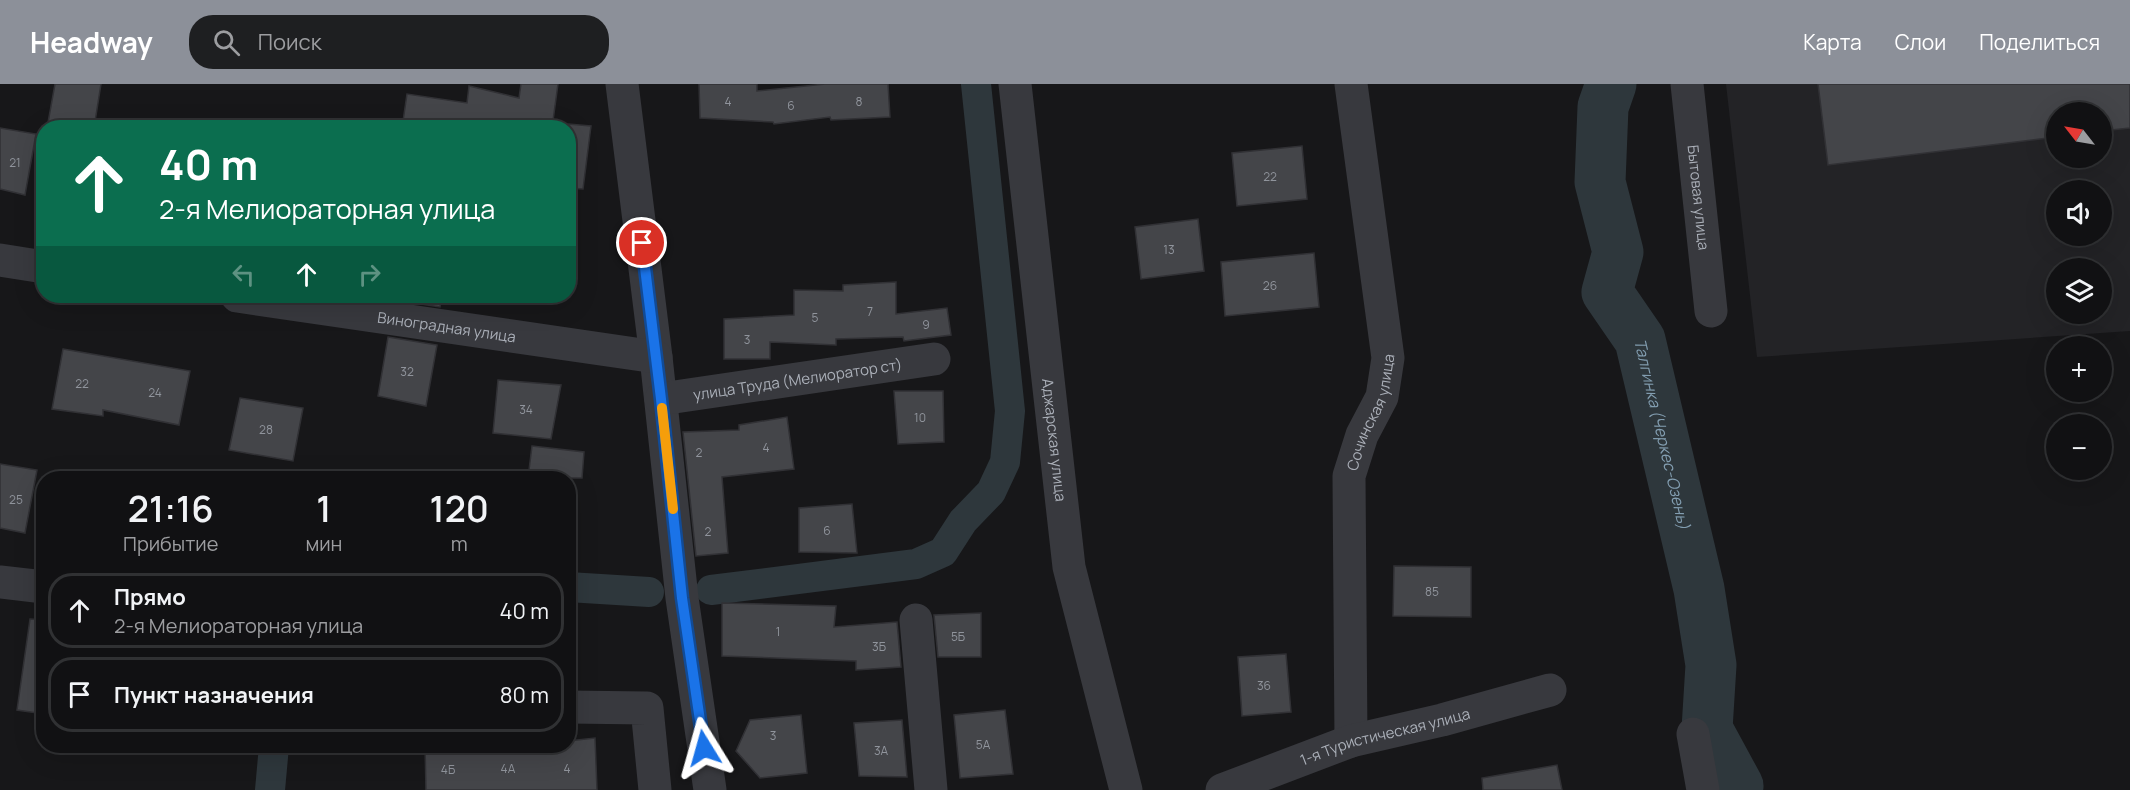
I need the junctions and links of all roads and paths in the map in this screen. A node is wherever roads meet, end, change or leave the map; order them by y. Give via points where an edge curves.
1 (622, 84) edge
2 (1015, 84) edge
3 (1351, 84) edge
4 (1687, 84) edge
5 (0, 260) edge
6 (36, 266) edge
7 (285, 303) edge
8 (1711, 311) dead end
9 (656, 357) junction
10 (934, 359) dead end
11 (661, 399) junction
12 (0, 582) edge
13 (36, 586) edge
14 (916, 620) dead end
15 (1551, 690) dead end
16 (698, 706) junction
17 (576, 707) edge
18 (647, 708) junction
19 (1694, 734) dead end
20 (1351, 741) junction
21 (655, 790) edge
22 (710, 790) edge
23 (931, 790) edge
24 (1126, 790) edge
25 (1222, 790) edge
26 (1703, 790) edge

1 - 9 street
2 - 24 street, Аджарская улица via 1069,567
3 - 20 street, Сочинская улица via 1388,358 1382,397 1362,435 1349,476
4 - 8 street, Бытовая улица
5 - 6 street
7 - 9 street, Виноградная улица
9 - 11 street
10 - 11 street, улица Труда (Мелиоратор ст)
11 - 16 street
12 - 13 street
14 - 23 street
15 - 20 street, 1-я Туристическая улица
16 - 18 street
16 - 22 street
17 - 18 street
18 - 21 street
19 - 26 street
20 - 25 street, 1-я Туристическая улица

